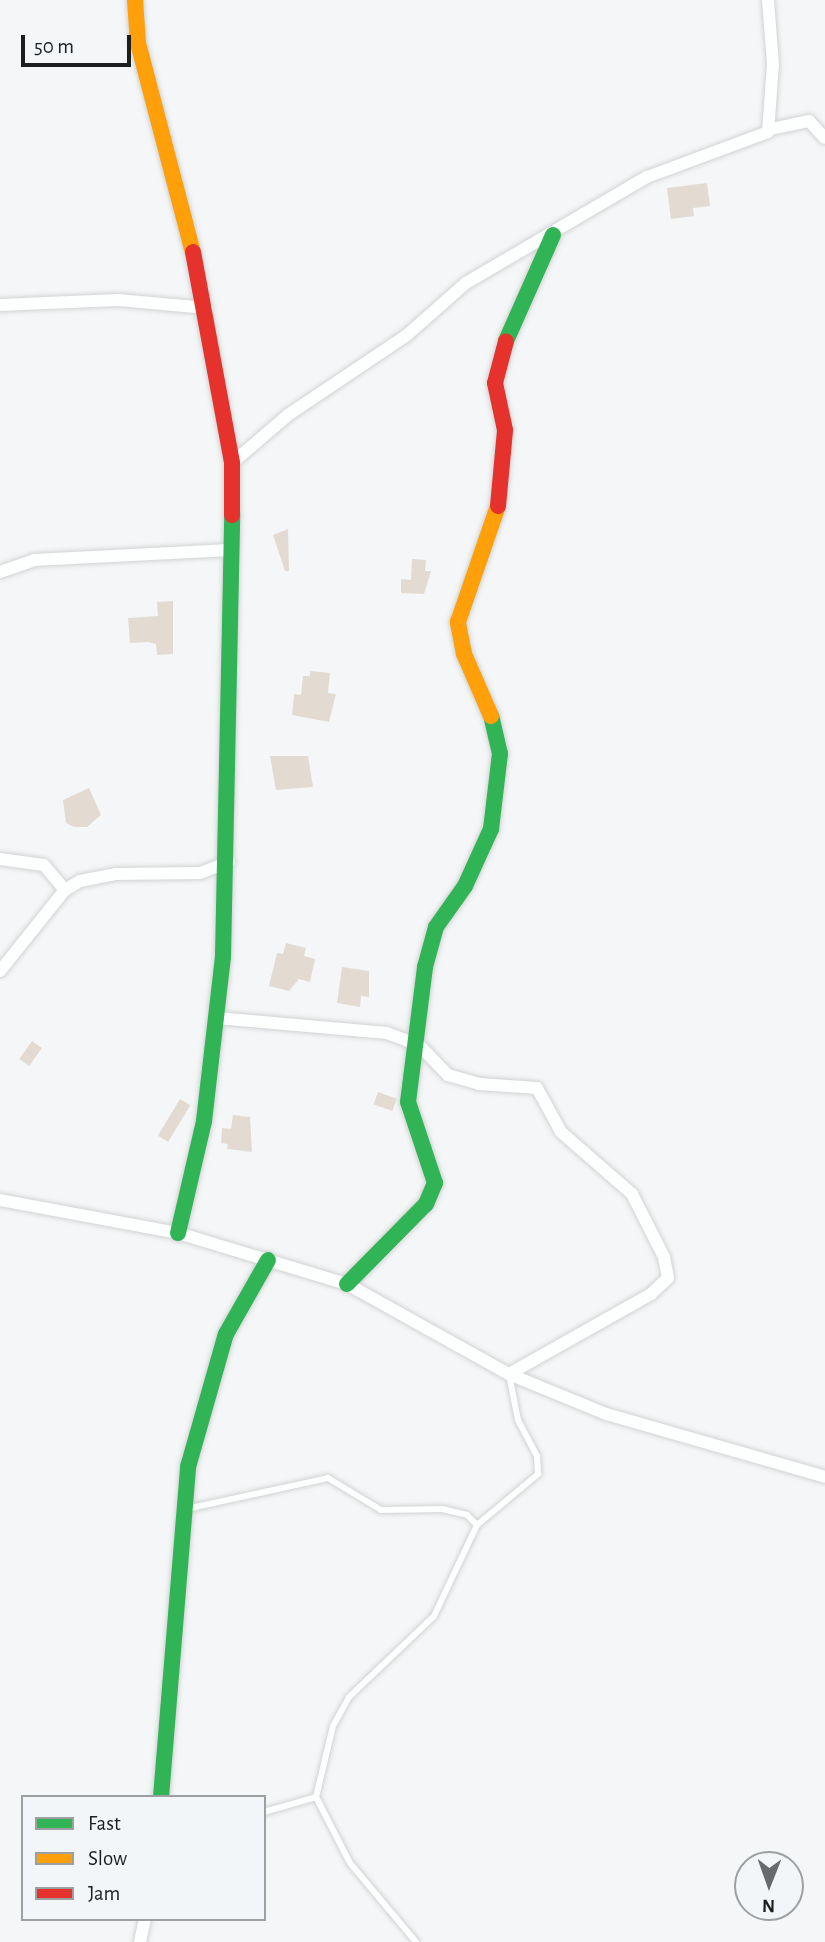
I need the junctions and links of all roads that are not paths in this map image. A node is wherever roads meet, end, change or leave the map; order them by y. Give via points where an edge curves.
1 (135, 0) edge
2 (768, 0) edge
3 (771, 129) junction
4 (825, 138) edge
5 (553, 235) junction
6 (0, 305) edge
7 (207, 308) junction
8 (232, 463) junction
9 (230, 550) junction
10 (0, 572) edge
11 (0, 859) edge
12 (229, 862) junction
13 (65, 890) junction
14 (0, 971) edge
15 (217, 1018) junction
16 (419, 1045) junction
17 (0, 1200) edge
18 (178, 1233) junction
19 (268, 1260) junction
20 (347, 1284) junction
21 (509, 1374) junction
22 (825, 1477) edge
23 (182, 1511) junction
24 (477, 1525) junction
25 (161, 1795) edge
26 (316, 1797) junction
27 (266, 1811) edge
28 (145, 1921) edge
29 (140, 1942) edge
30 (416, 1942) edge

1 - 7 street via 138,43
2 - 3 street
3 - 4 street via 808,121
3 - 5 street via 647,177
5 - 8 street via 466,283 407,335 288,415
5 - 16 street via 518,323 499,354 495,383 505,430 501,498 458,622 464,654 497,729 496,807 475,868 429,945
6 - 7 street via 130,300
7 - 8 street
8 - 9 street
9 - 10 street via 34,560
9 - 12 street
11 - 13 street via 44,865
12 - 13 street via 200,873 94,877
12 - 15 street
13 - 14 street
15 - 16 street via 370,1029
15 - 18 street via 204,1121
16 - 20 street via 408,1102 435,1183 426,1203
16 - 21 street via 448,1075 544,1092 561,1132 632,1194 667,1267 668,1278 651,1294
17 - 18 street
18 - 19 street
19 - 20 street
19 - 23 street via 226,1334 197,1430
20 - 21 street
21 - 22 street via 665,1435 748,1451
21 - 24 lane via 518,1420 537,1456 538,1474
23 - 24 lane via 328,1478 382,1510 442,1509 467,1515
23 - 25 street
24 - 26 lane via 434,1616 349,1697 330,1735
26 - 27 lane
26 - 30 lane via 350,1863
28 - 29 street

